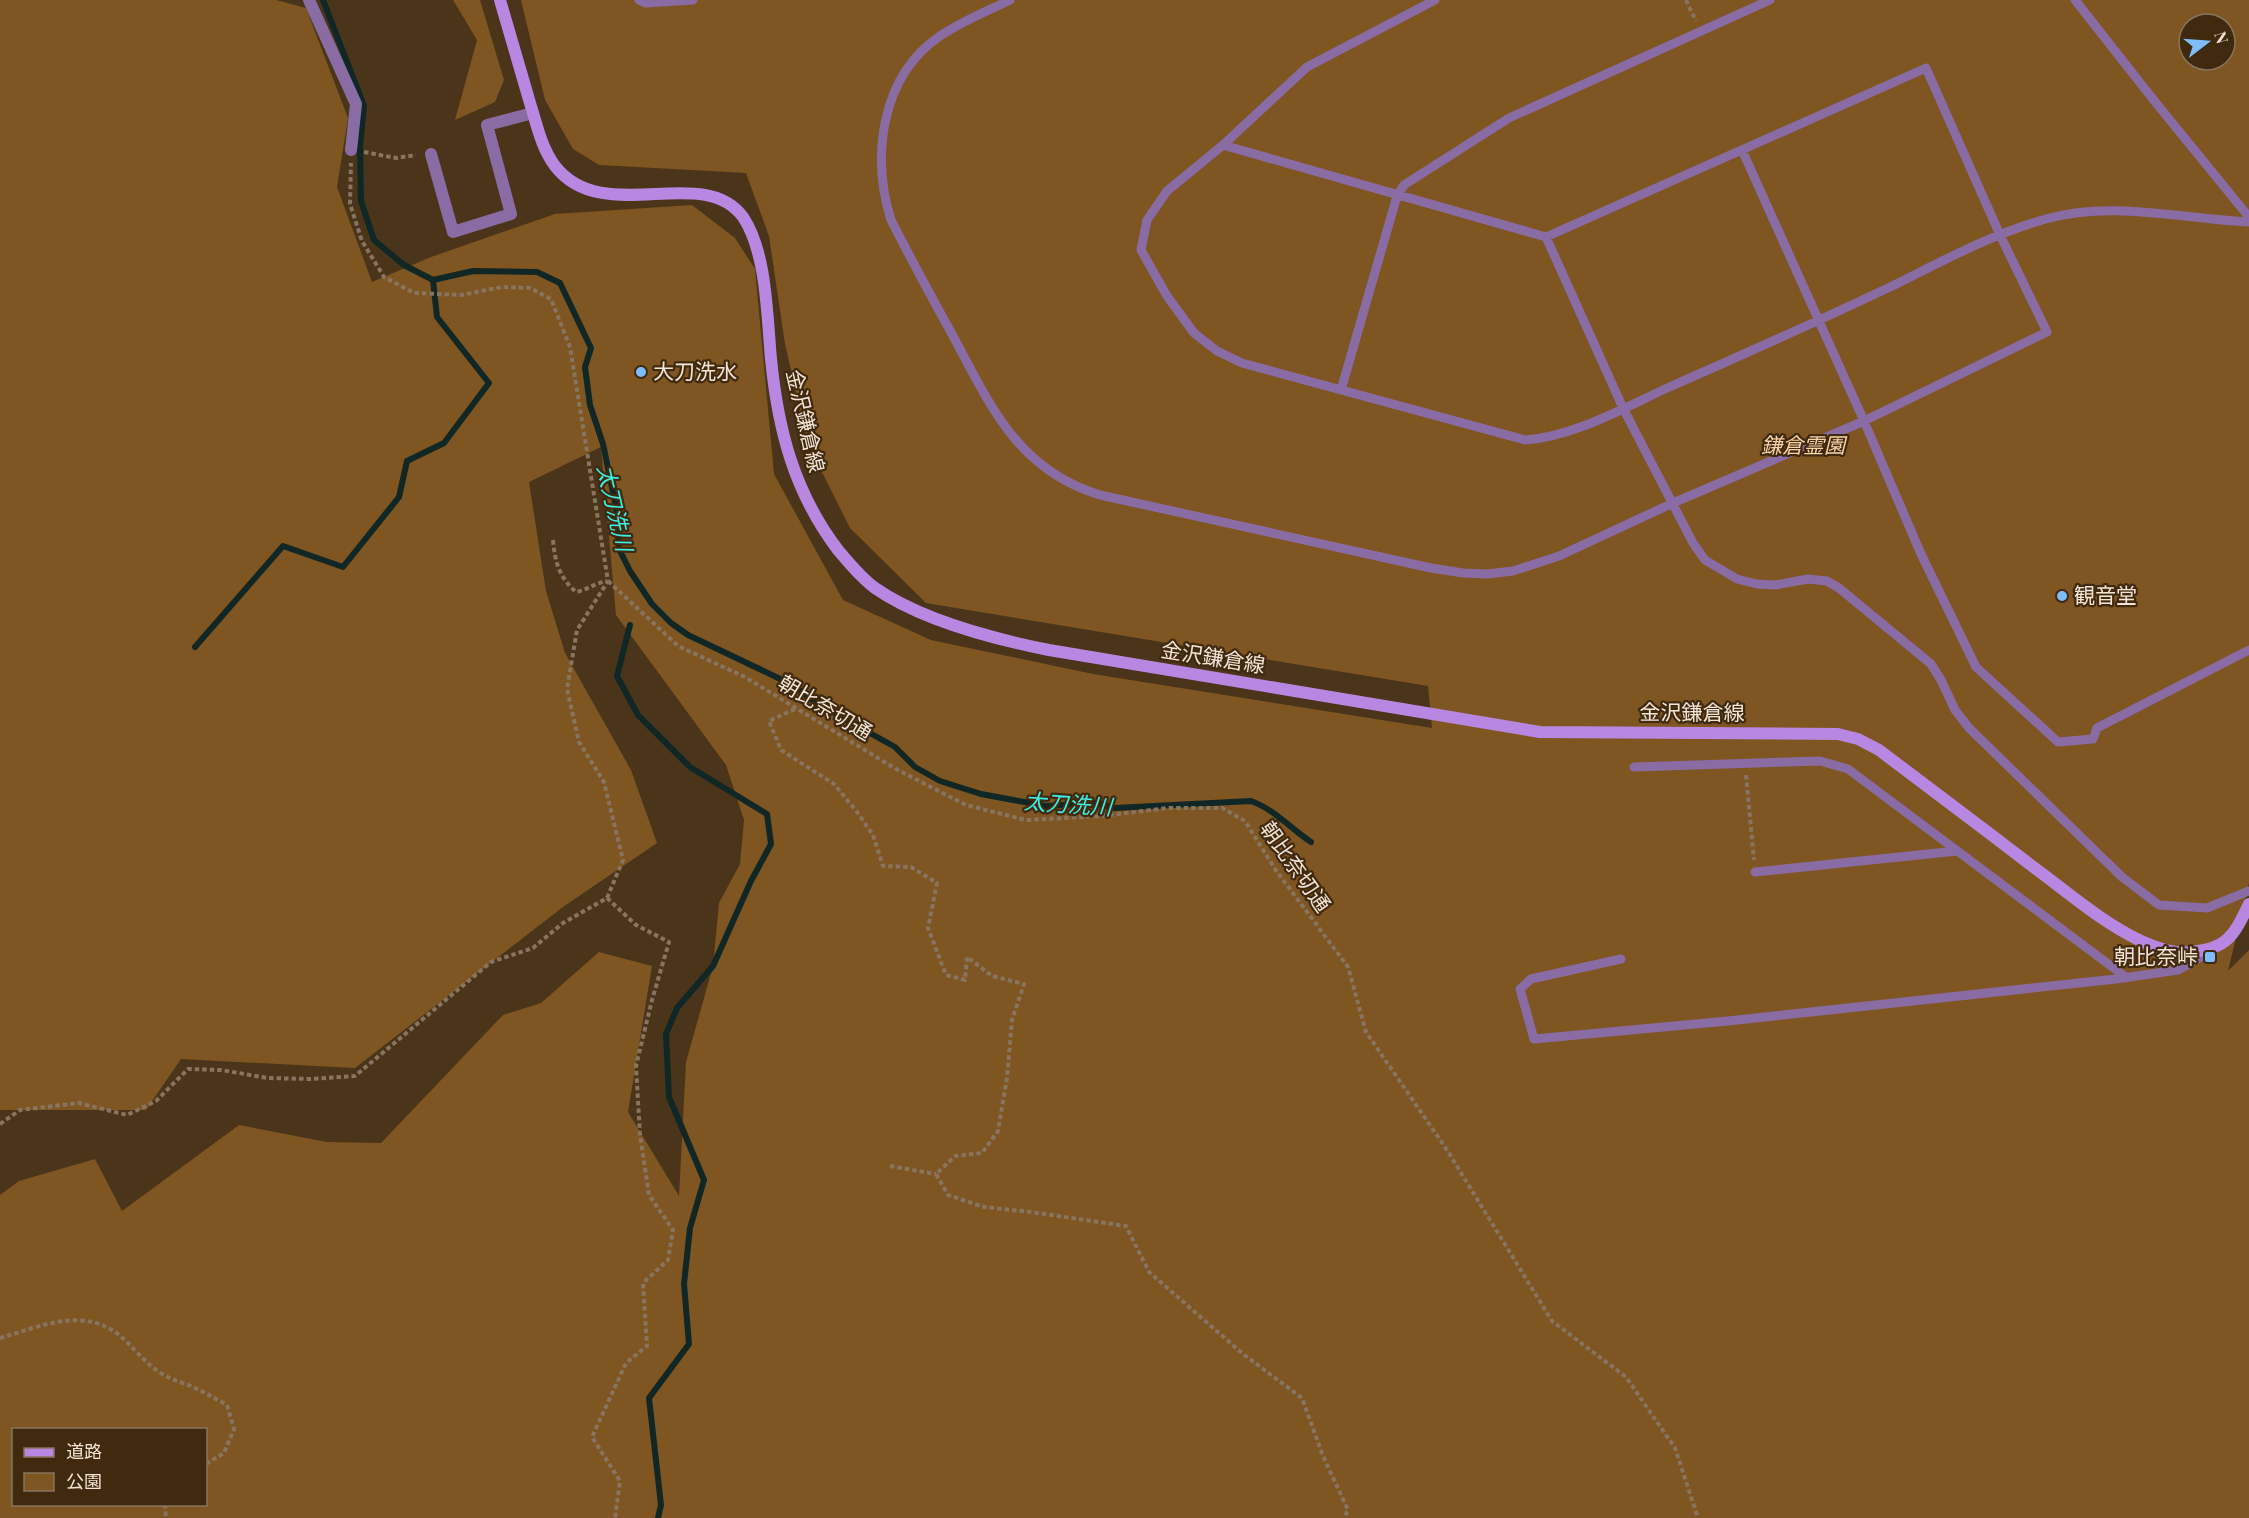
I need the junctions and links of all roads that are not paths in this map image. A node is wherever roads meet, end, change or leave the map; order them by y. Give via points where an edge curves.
1 (309, 0) edge
2 (500, 0) edge
3 (639, 0) edge
4 (693, 0) edge
5 (1010, 0) edge
6 (1435, 0) edge
7 (1770, 0) edge
8 (2075, 0) edge
9 (533, 113) junction
10 (1223, 145) junction
11 (351, 150) road end
12 (1742, 150) junction
13 (431, 154) road end
14 (1397, 196) junction
15 (2249, 217) edge
16 (2249, 222) edge
17 (2000, 235) junction
18 (1546, 237) junction
19 (1818, 321) junction
20 (1341, 390) junction
21 (1623, 408) junction
22 (1864, 422) junction
23 (1673, 503) junction
24 (2249, 650) edge
25 (1634, 767) dead end
26 (1957, 850) junction
27 (1755, 873) road end
28 (2249, 891) edge
29 (2249, 904) edge
30 (2226, 942) junction
31 (1621, 959) dead end
32 (2127, 978) junction

1 - 11 street via 356,104
2 - 9 main road, 金沢鎌倉線
3 - 4 lane
5 - 23 lane via 940,36 906,70 894,92 882,140 883,195 891,220 1003,426 1056,477 1100,495 1463,573 1513,571 1537,564
6 - 10 lane via 1306,67
7 - 14 lane via 1509,118 1404,185
8 - 15 lane
9 - 13 street via 487,125 511,214 453,232
9 - 30 main road, 金沢鎌倉線 via 542,144 554,164 580,187 601,194 705,194 732,205 742,217 754,239 764,283 781,420 795,473 810,509 849,563 874,587 905,605 1049,651 1540,732 1838,734 1858,739 1879,750 2102,918 2142,942 2169,951 2188,952
10 - 14 lane
10 - 20 lane via 1167,191 1147,220 1141,249 1167,296 1194,333 1217,351 1242,363
12 - 17 lane via 1926,68
12 - 18 lane
12 - 19 lane
14 - 18 lane
14 - 20 lane
16 - 17 lane via 2096,210 2047,218
17 - 19 lane
17 - 22 lane via 2047,332
18 - 21 lane
19 - 21 lane
19 - 22 lane
20 - 21 lane via 1525,440 1545,439
21 - 23 lane
22 - 23 lane
22 - 24 lane via 1921,554 1976,667 2058,742 2093,739 2097,728
23 - 28 lane via 1705,560 1737,579 1775,585 1808,579 1827,581 1854,598 1930,664 1969,728 2122,877 2159,905 2207,908
25 - 26 lane via 1820,761 1848,769
26 - 27 lane
26 - 32 lane
29 - 30 main road
30 - 32 lane via 2178,970
31 - 32 lane via 1531,979 1520,989 1534,1039

